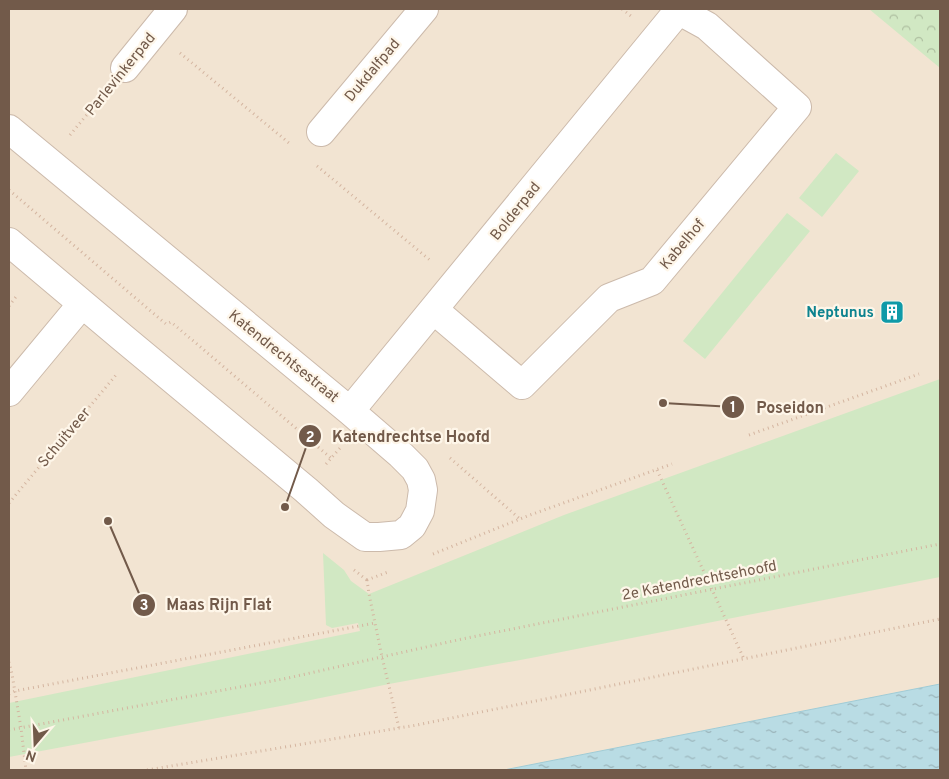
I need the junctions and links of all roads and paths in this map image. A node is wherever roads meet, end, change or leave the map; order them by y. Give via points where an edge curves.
1 (174, 9) edge
2 (424, 9) edge
3 (678, 10) edge
4 (125, 68) joint
5 (9, 129) edge
6 (321, 132) dead end
7 (66, 140) dead end
8 (9, 190) edge
9 (9, 242) edge
10 (20, 292) dead end
11 (82, 304) junction
12 (9, 306) edge
13 (434, 310) junction
14 (119, 370) dead end
15 (919, 374) dead end
16 (9, 392) edge
17 (350, 411) junction
18 (750, 435) dead end
19 (341, 446) dead end
20 (330, 458) junction
21 (672, 464) dead end
22 (325, 465) dead end
23 (657, 470) junction
24 (9, 503) edge
25 (940, 544) edge
26 (430, 555) dead end
27 (394, 570) dead end
28 (712, 589) junction
29 (940, 619) edge
30 (375, 623) junction
31 (382, 657) junction
32 (744, 659) junction
33 (9, 662) edge
34 (15, 691) junction
35 (9, 694) edge
36 (21, 728) junction
37 (399, 728) junction
38 (9, 730) edge
39 (26, 770) edge
40 (147, 770) edge

1 - 4 street, Parlevinkerpad
2 - 6 street, Dukdalfpad
3 - 13 street, Bolderpad
3 - 13 street, Kabelhof via 708,26 797,107 652,281 609,298 522,385
4 - 7 path, Parlevinkerpad
5 - 17 street, Katendrechtsestraat
8 - 20 path
9 - 11 street, Katendrechtsestraat
10 - 12 path
11 - 16 street
11 - 17 street, Katendrechtsestraat via 334,516 365,537 401,535 412,526 420,511 421,480 401,455
13 - 17 street, Bolderpad
14 - 24 path, Schuitveer
15 - 18 path
19 - 20 path
20 - 22 path
21 - 23 path
23 - 26 path via 530,514
23 - 28 path
25 - 28 path, 2e Katendrechtsehoofd
27 - 30 path via 367,580
28 - 31 path, 2e Katendrechtsehoofd
28 - 32 path
29 - 32 path
30 - 31 path
30 - 34 path
31 - 36 path, 2e Katendrechtsehoofd
31 - 37 path
32 - 37 path
33 - 34 path
34 - 35 path
34 - 36 path
36 - 38 path, 2e Katendrechtsehoofd
36 - 39 path
37 - 40 path

